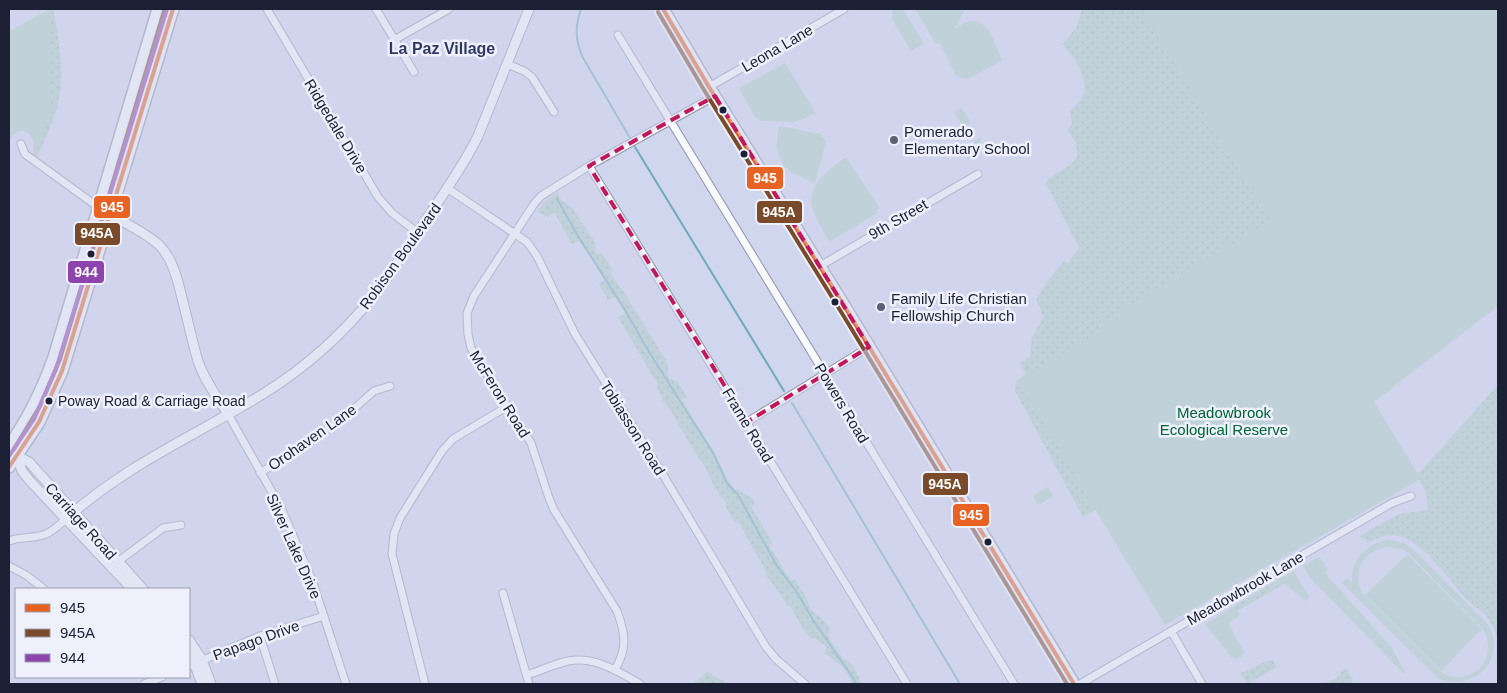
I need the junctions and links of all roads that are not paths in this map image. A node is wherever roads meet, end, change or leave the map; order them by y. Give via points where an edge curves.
1 (158, 9) edge
2 (173, 9) edge
3 (267, 9) edge
4 (376, 9) edge
5 (449, 9) edge
6 (529, 9) edge
7 (663, 9) edge
8 (844, 9) edge
9 (618, 35) dead end
10 (394, 40) junction
11 (507, 64) junction
12 (414, 72) dead end
13 (712, 91) junction
14 (554, 112) dead end
15 (670, 121) junction
16 (21, 144) dead end
17 (589, 166) junction
18 (978, 174) dead end
19 (447, 188) junction
20 (98, 208) junction
21 (110, 216) junction
22 (418, 233) junction
23 (515, 233) junction
24 (820, 266) junction
25 (869, 347) junction
26 (824, 375) junction
27 (390, 386) dead end
28 (508, 406) junction
29 (228, 414) junction
30 (747, 422) junction
31 (9, 445) edge
32 (17, 456) junction
33 (9, 467) edge
34 (260, 473) junction
35 (1411, 496) dead end
36 (73, 512) junction
37 (66, 519) junction
38 (181, 525) dead end
39 (9, 541) edge
40 (114, 564) junction
41 (9, 566) edge
42 (39, 588) edge
43 (131, 588) edge
44 (142, 588) edge
45 (503, 593) dead end
46 (324, 616) junction
47 (1171, 631) junction
48 (260, 636) junction
49 (190, 644) edge
50 (195, 663) edge
51 (615, 669) junction
52 (527, 675) junction
53 (159, 678) edge
54 (144, 684) edge
55 (202, 684) edge
56 (211, 684) edge
57 (275, 684) edge
58 (346, 684) edge
59 (425, 684) edge
60 (529, 684) edge
61 (640, 684) edge
62 (805, 684) edge
63 (906, 684) edge
64 (1014, 684) edge
65 (1074, 684) edge
66 (1080, 684) edge
67 (1202, 684) edge

1 - 20 main road
2 - 21 main road
3 - 22 street, Ridgedale Drive via 378,197 392,213
4 - 10 street
5 - 10 street
6 - 11 street, Robison Boulevard
7 - 13 main road
8 - 13 street, Leona Lane
9 - 15 street, Powers Road
10 - 12 street
11 - 14 street via 532,77
11 - 19 street, Robison Boulevard via 469,155
13 - 15 street, McFeron Road
13 - 24 main road
15 - 17 street, McFeron Road
15 - 26 street, Powers Road
16 - 20 street via 25,154
17 - 23 street, McFeron Road via 541,196
17 - 30 street, Frame Road
18 - 24 street, 9th Street
19 - 22 street, Robison Boulevard
19 - 23 street, Tobiasson Road
20 - 21 street
20 - 31 main road via 50,368 29,414
21 - 29 street via 150,238 170,260 200,365
21 - 32 main road via 59,381 41,419
22 - 29 street, Robison Boulevard via 376,293 335,337 265,393
23 - 28 street, McFeron Road via 474,296 467,313 471,348
23 - 62 street, Tobiasson Road via 538,256 575,334 766,647
24 - 25 main road
25 - 26 street
25 - 65 main road
26 - 30 street
26 - 64 street, Powers Road
27 - 34 street, Orohaven Lane via 374,391 316,438
28 - 51 street, McFeron Road via 534,449 554,510 622,623 625,642 622,659
28 - 59 street via 453,439 442,451 400,518 394,534 392,554
29 - 34 street, Silver Lake Drive
29 - 36 street, Robison Boulevard via 131,469
30 - 63 street, Frame Road
31 - 32 street, Carriage Road
32 - 33 main road
32 - 36 street, Carriage Road via 28,462
32 - 37 street, Carriage Road via 22,471
34 - 46 street, Silver Lake Drive via 282,510
35 - 47 street, Meadowbrook Lane via 1392,503
36 - 37 street, Robison Boulevard
36 - 40 street, Carriage Road
37 - 39 street via 45,534
37 - 40 street, Carriage Road
38 - 40 street via 163,528
40 - 43 street, Carriage Road
40 - 44 street, Carriage Road
41 - 42 street via 26,575
45 - 52 street
46 - 48 street, Papago Drive
46 - 58 street, Silver Lake Drive
47 - 66 street, Meadowbrook Lane
47 - 67 street
48 - 50 street, Papago Drive
48 - 57 street
49 - 50 street
50 - 55 street
50 - 56 street
51 - 52 street via 589,661 569,661
51 - 61 street
52 - 60 street
53 - 54 street

